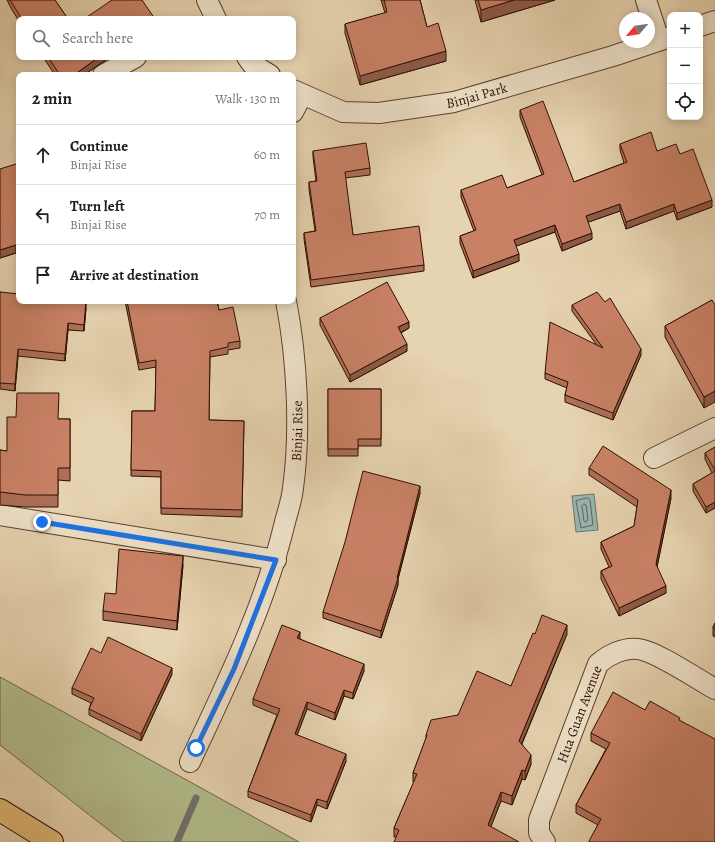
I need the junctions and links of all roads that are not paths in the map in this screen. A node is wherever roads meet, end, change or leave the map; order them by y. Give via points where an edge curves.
1 (646, 0) edge
2 (715, 21) edge
3 (703, 25) edge
4 (664, 38) edge
5 (130, 60) edge
6 (249, 60) edge
7 (108, 72) edge
8 (265, 72) edge
9 (296, 99) edge
10 (287, 304) edge
11 (715, 428) edge
12 (654, 458) dead end
13 (0, 515) edge
14 (276, 560) junction
15 (715, 689) edge
16 (190, 762) dead end
17 (0, 811) edge
18 (38, 842) edge
19 (52, 842) edge
20 (545, 842) edge

1 - 4 street, Binjai Park
2 - 3 street
4 - 9 street, Binjai Park via 613,56 454,102 386,112 343,112
5 - 7 street
6 - 8 street
10 - 14 street, Binjai Rise via 293,335 297,429 293,488
11 - 12 street
13 - 14 street
14 - 16 street, Binjai Rise via 234,669
15 - 20 street, Hua Guan Avenue via 646,650 628,649 598,664 539,820 538,833
17 - 18 highway
17 - 19 highway

